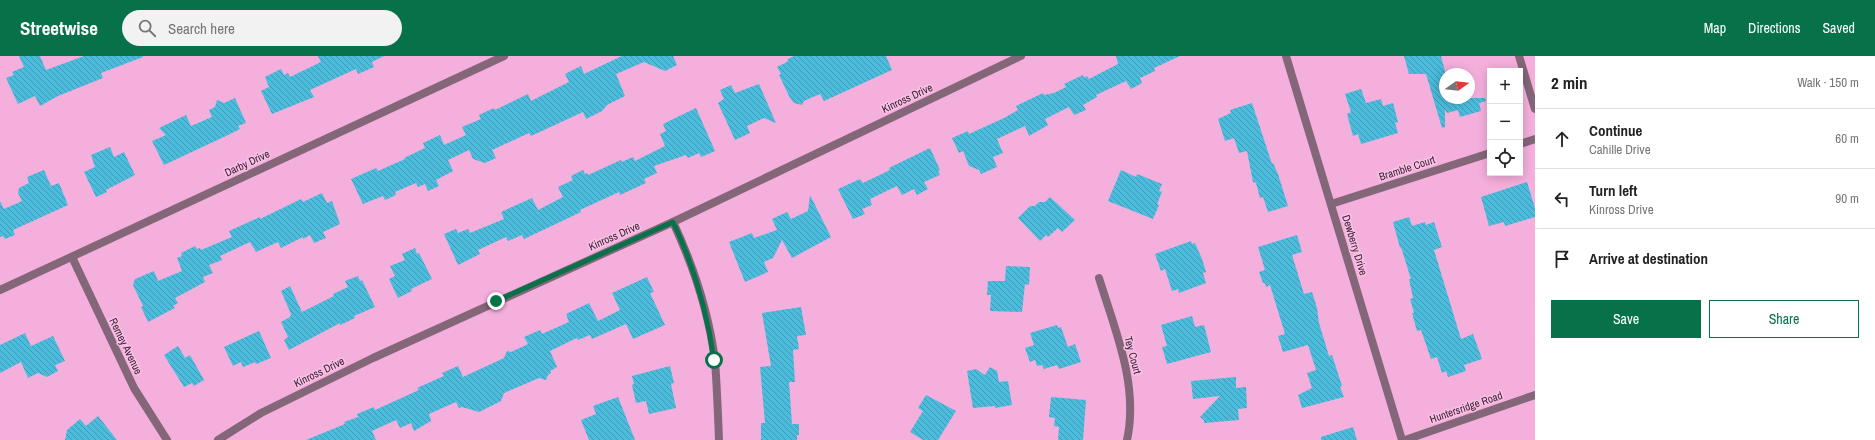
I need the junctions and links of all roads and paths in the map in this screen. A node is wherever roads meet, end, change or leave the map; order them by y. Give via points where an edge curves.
1 (504, 56) edge
2 (1021, 56) edge
3 (1286, 56) edge
4 (1519, 56) edge
5 (1535, 109) edge
6 (1535, 139) edge
7 (1523, 143) edge
8 (1487, 154) edge
9 (1332, 204) junction
10 (673, 222) junction
11 (72, 257) junction
12 (1099, 278) dead end
13 (0, 290) edge
14 (1535, 395) edge
15 (167, 440) edge
16 (218, 440) edge
17 (718, 440) edge
18 (1127, 440) edge
19 (1404, 440) edge

1 - 11 street, Darby Drive
2 - 10 street, Kinross Drive
3 - 9 street, Dewberry Drive
4 - 5 street
6 - 7 street
8 - 9 street, Bramble Court
9 - 19 street, Dewberry Drive
10 - 16 street, Kinross Drive via 373,358 261,413
10 - 17 street via 686,250 711,336
11 - 13 street, Darby Drive
11 - 15 street, Remey Avenue via 134,388
12 - 18 street, Tey Court via 1128,375 1131,413
14 - 19 street, Huntersridge Road

